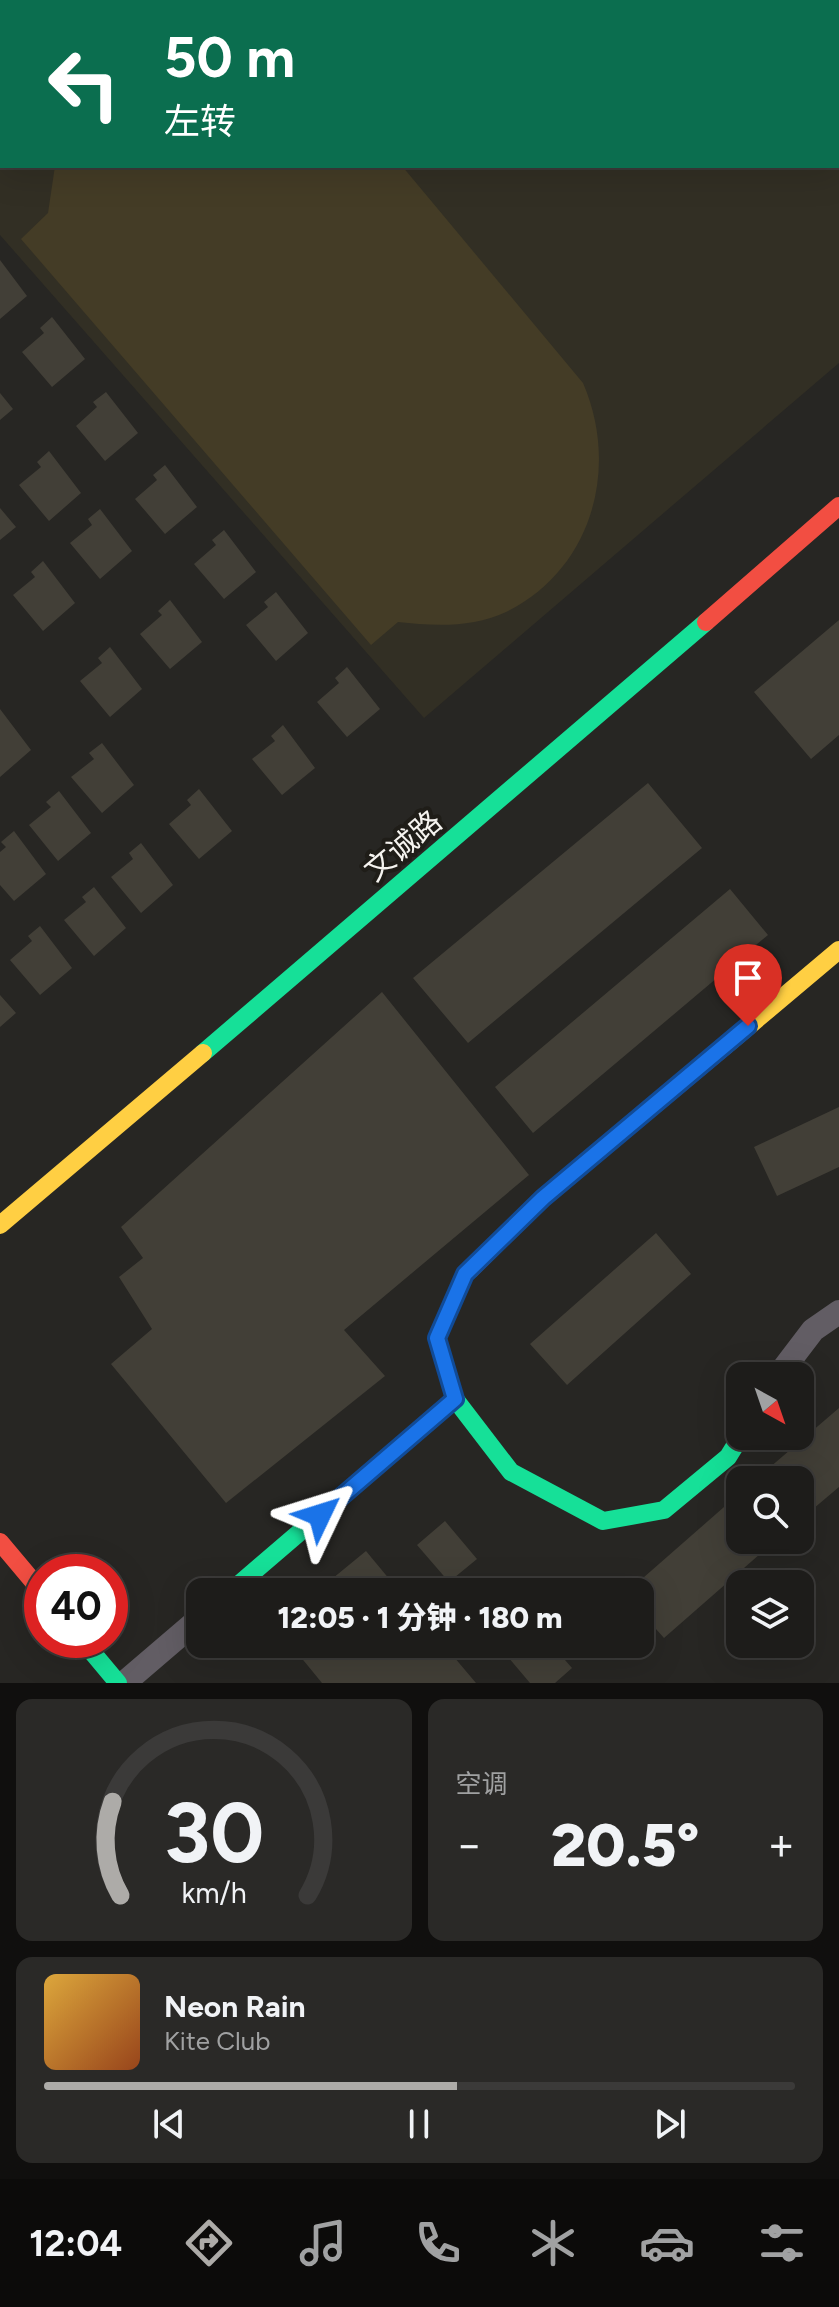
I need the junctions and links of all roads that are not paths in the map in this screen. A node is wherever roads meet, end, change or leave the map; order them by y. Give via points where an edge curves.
1 (839, 506) edge
2 (839, 950) edge
3 (0, 1225) edge
4 (839, 1312) edge
5 (789, 1362) edge
6 (455, 1399) junction
7 (732, 1450) edge
8 (0, 1542) edge
9 (24, 1571) edge
10 (246, 1578) edge
11 (186, 1630) edge
12 (98, 1658) edge
13 (121, 1683) edge

1 - 3 street, 文诚路
2 - 6 street via 543,1198 465,1274 437,1338
4 - 5 street via 813,1330
6 - 7 street via 511,1472 603,1521 664,1510
6 - 10 street
8 - 9 street
11 - 13 street
12 - 13 street

